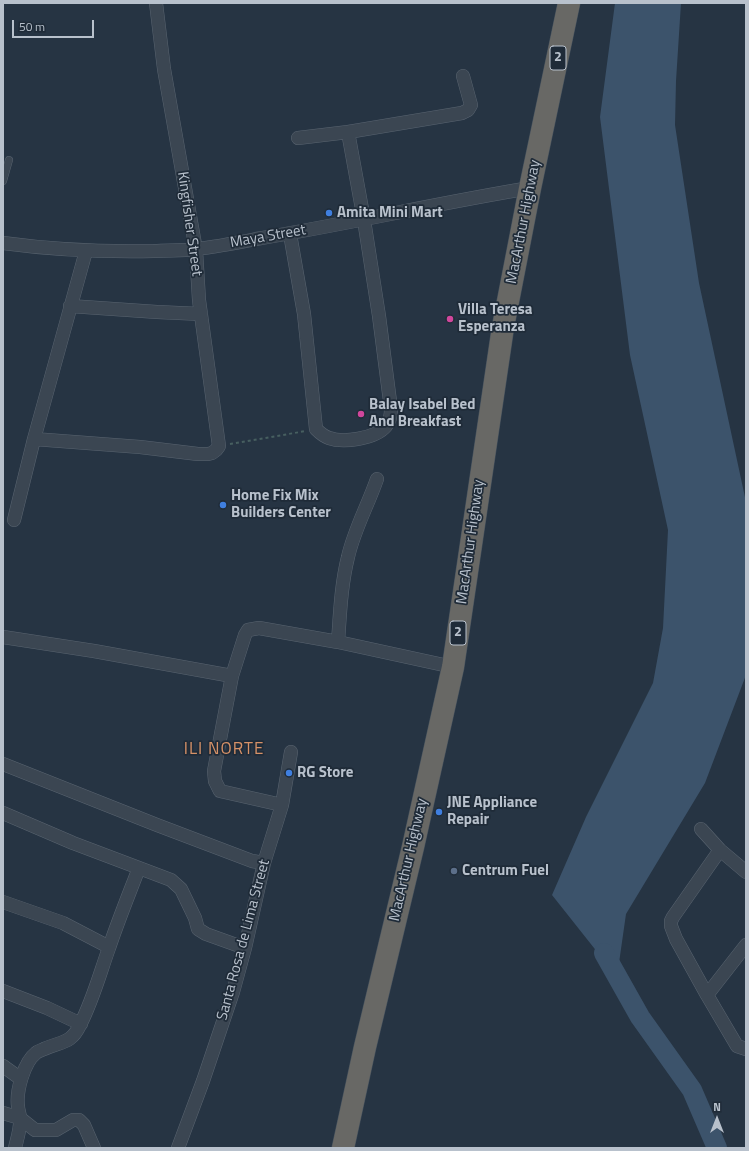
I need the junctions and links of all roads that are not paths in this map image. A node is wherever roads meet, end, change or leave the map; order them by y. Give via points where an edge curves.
1 (156, 3) edge
2 (569, 3) edge
3 (463, 76) dead end
4 (348, 132) junction
5 (298, 138) dead end
6 (9, 160) dead end
7 (3, 181) edge
8 (530, 188) junction
9 (364, 220) junction
10 (290, 234) junction
11 (3, 243) edge
12 (196, 250) junction
13 (86, 251) junction
14 (70, 306) junction
15 (201, 314) junction
16 (34, 439) junction
17 (377, 479) dead end
18 (14, 520) dead end
19 (3, 637) edge
20 (338, 642) junction
21 (453, 666) junction
22 (232, 676) junction
23 (291, 752) dead end
24 (3, 764) edge
25 (282, 805) junction
26 (3, 813) edge
27 (701, 829) dead end
28 (720, 850) junction
29 (264, 864) junction
30 (139, 868) junction
31 (746, 872) edge
32 (3, 902) edge
33 (746, 945) edge
34 (109, 947) junction
35 (245, 948) junction
36 (3, 991) edge
37 (707, 995) junction
38 (81, 1024) junction
39 (746, 1049) edge
40 (3, 1066) edge
41 (21, 1079) junction
42 (3, 1113) edge
43 (20, 1118) junction
44 (15, 1148) edge
45 (94, 1148) edge
46 (178, 1148) edge
47 (343, 1148) edge

1 - 12 street, Kingfisher Street via 164,69
2 - 8 highway, MacArthur Highway / 2
3 - 4 street via 471,105 465,112
4 - 5 street
4 - 9 street
6 - 7 lane
8 - 9 street, Maya Street
8 - 21 highway, MacArthur Highway / 2 via 503,327
9 - 10 street, Maya Street
9 - 10 street via 392,409 385,427 367,437 345,441 327,438 316,429 304,314
10 - 12 street, Maya Street
11 - 13 street, Maya Street
12 - 13 street, Maya Street
12 - 15 street, Kingfisher Street
13 - 14 street
14 - 15 street
14 - 16 street
15 - 16 street, Kingfisher Street via 218,446 212,453 198,454
16 - 18 street
17 - 20 street via 348,556
19 - 22 street
20 - 21 street
20 - 22 street via 259,628 248,630
21 - 47 highway, MacArthur Highway / 2
22 - 25 street via 214,781 220,791
23 - 25 street, Santa Rosa de Lima Street
24 - 29 street via 211,846
25 - 29 street, Santa Rosa de Lima Street
26 - 30 street
27 - 28 street
28 - 31 street
28 - 37 street via 671,921 676,939
29 - 35 street, Santa Rosa de Lima Street
30 - 34 street
30 - 35 street via 171,880 181,889 198,929
32 - 34 street via 63,923
33 - 37 street
34 - 38 street
35 - 46 street, Santa Rosa de Lima Street via 226,1014
36 - 38 street
37 - 39 street via 737,1046
38 - 41 street via 74,1036 65,1042 36,1053 29,1061
40 - 41 street
41 - 43 street via 18,1105
42 - 43 street
43 - 44 street
43 - 45 street via 35,1130 56,1130 73,1120 79,1120 84,1125

